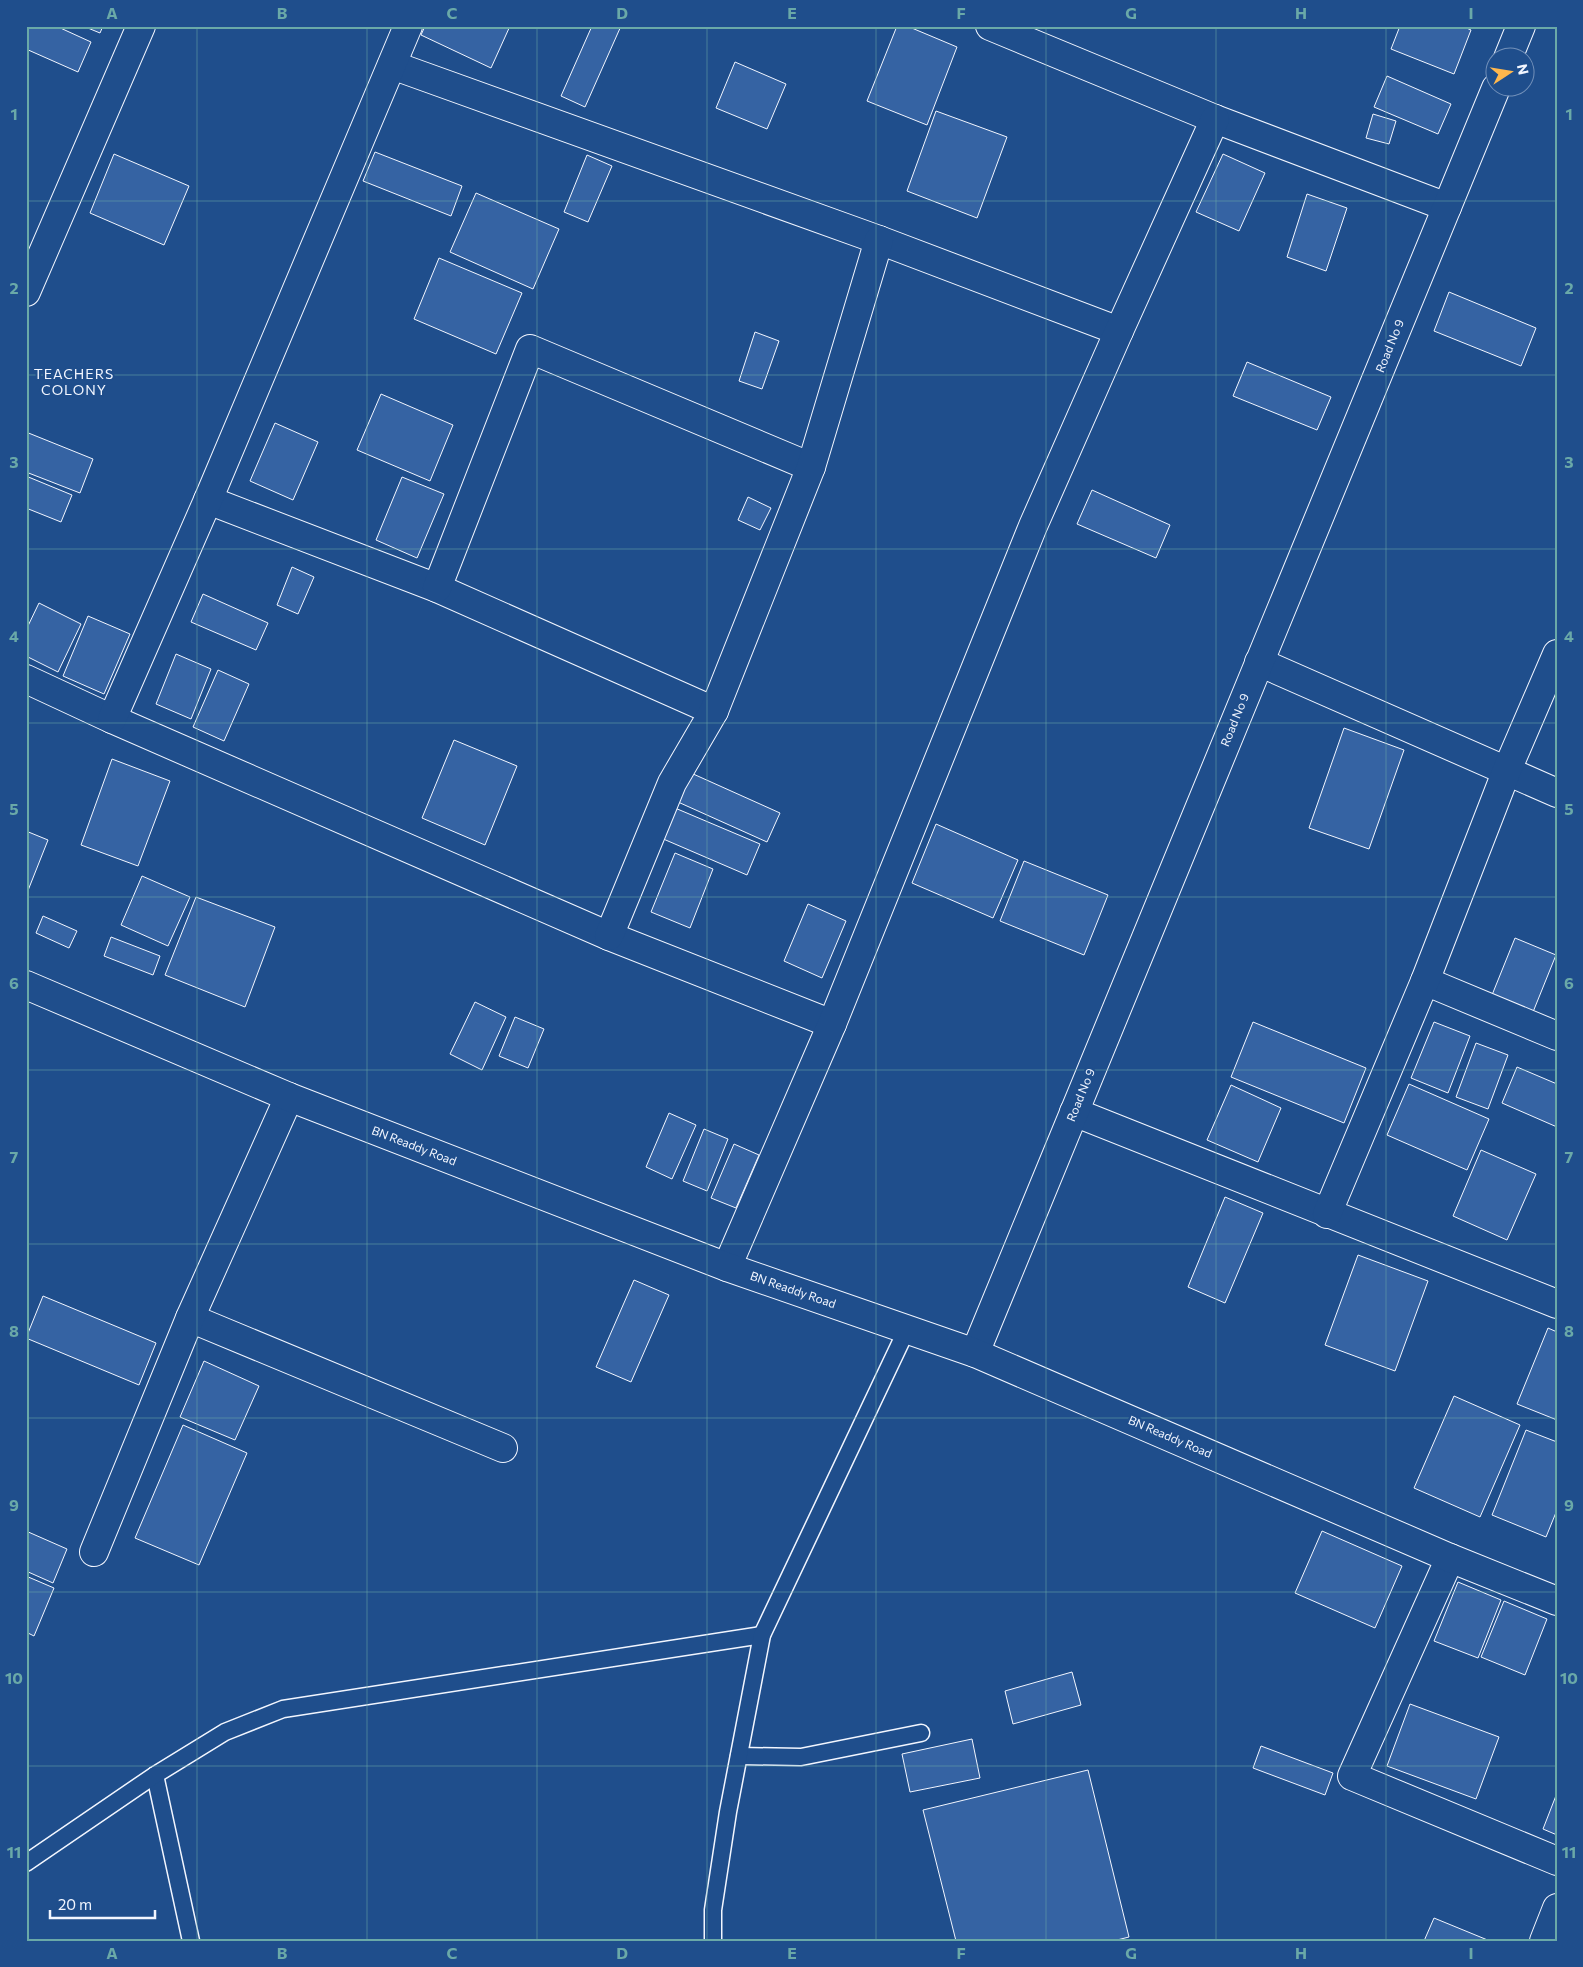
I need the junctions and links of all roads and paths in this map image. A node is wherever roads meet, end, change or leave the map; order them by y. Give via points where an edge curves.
1 (141, 26) edge
2 (408, 26) edge
3 (990, 26) edge
4 (1521, 26) edge
5 (1512, 48) edge
6 (392, 65) junction
7 (1492, 98) edge
8 (1216, 119) junction
9 (1447, 207) junction
10 (879, 240) junction
11 (26, 292) edge
12 (1119, 331) junction
13 (812, 467) junction
14 (208, 500) junction
15 (437, 588) junction
16 (1557, 654) edge
17 (1259, 662) junction
18 (26, 679) edge
19 (714, 711) junction
20 (112, 719) junction
21 (1507, 770) junction
22 (1557, 793) edge
23 (609, 936) junction
24 (1425, 982) junction
25 (26, 985) edge
26 (832, 1024) junction
27 (1557, 1036) edge
28 (289, 1097) junction
29 (1074, 1112) junction
30 (1328, 1214) junction
31 (727, 1267) junction
32 (1557, 1304) edge
33 (190, 1318) junction
34 (907, 1329) junction
35 (975, 1353) junction
36 (503, 1448) dead end
37 (94, 1552) dead end
38 (1450, 1558) junction
39 (1557, 1601) edge
40 (762, 1635) junction
41 (921, 1733) dead end
42 (739, 1756) junction
43 (155, 1775) junction
44 (1557, 1862) edge
45 (26, 1863) edge
46 (1557, 1908) edge
47 (191, 1941) edge
48 (713, 1941) edge
49 (1544, 1941) edge

1 - 11 street
2 - 6 street
3 - 8 street
4 - 5 street
6 - 10 street
6 - 14 street
7 - 9 street, Road No 9
8 - 9 street
8 - 12 street
9 - 17 street, Road No 9
10 - 12 street
10 - 13 street
12 - 26 street via 1033,526
13 - 15 street via 530,349
13 - 19 street
14 - 15 street
14 - 20 street
15 - 19 street
16 - 21 street
17 - 21 street
17 - 29 street, Road No 9
18 - 20 street
19 - 23 street via 672,783
20 - 23 street
21 - 22 street
21 - 24 street
23 - 26 street
24 - 27 street
24 - 30 street
25 - 28 street, BN Readdy Road
26 - 31 street
28 - 31 street, BN Readdy Road
28 - 33 street
29 - 30 street
29 - 35 street, Road No 9
30 - 32 street
31 - 34 street, BN Readdy Road
33 - 36 street
33 - 37 street
34 - 35 street, BN Readdy Road
34 - 40 lane
35 - 38 street, BN Readdy Road
38 - 39 street, BN Readdy Road
38 - 44 street via 1352,1776
40 - 42 lane
40 - 43 lane via 283,1709 225,1732
41 - 42 lane via 800,1757
42 - 48 lane via 713,1910
43 - 45 lane
43 - 47 lane
46 - 49 street

